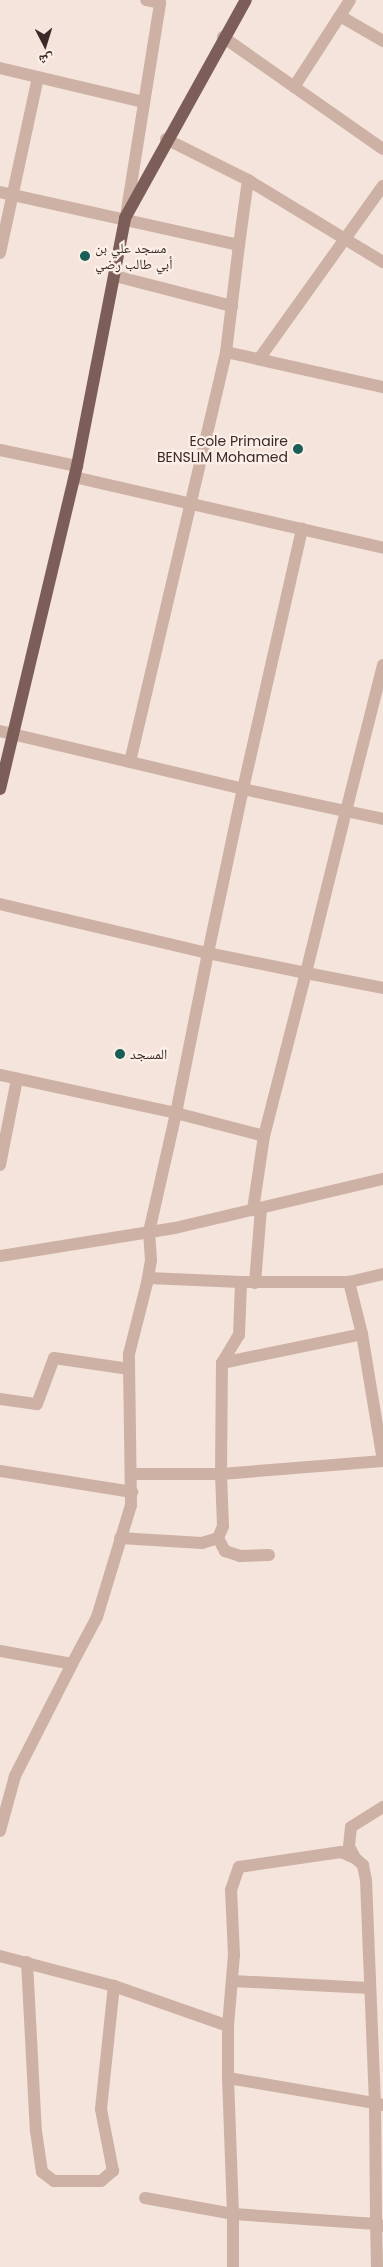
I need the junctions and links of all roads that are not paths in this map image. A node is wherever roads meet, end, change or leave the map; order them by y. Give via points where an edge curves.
1 (146, 0) edge
2 (246, 0) edge
3 (350, 0) edge
4 (160, 1) edge
5 (340, 16) junction
6 (223, 37) junction
7 (383, 41) edge
8 (0, 68) edge
9 (38, 77) junction
10 (294, 87) junction
11 (144, 102) junction
12 (166, 139) junction
13 (383, 148) edge
14 (248, 180) junction
15 (383, 186) edge
16 (6, 193) edge
17 (125, 218) junction
18 (345, 237) junction
19 (239, 245) junction
20 (0, 253) edge
21 (383, 262) edge
22 (115, 276) junction
23 (232, 306) junction
24 (226, 352) junction
25 (259, 359) junction
26 (383, 387) edge
27 (0, 450) edge
28 (75, 471) junction
29 (190, 503) junction
30 (302, 529) junction
31 (383, 548) edge
32 (383, 665) edge
33 (6, 732) edge
34 (130, 762) junction
35 (0, 790) edge
36 (243, 790) junction
37 (346, 811) junction
38 (383, 820) edge
39 (0, 904) edge
40 (208, 953) junction
41 (306, 973) junction
42 (383, 988) edge
43 (0, 1075) edge
44 (17, 1079) junction
45 (176, 1113) junction
46 (264, 1136) junction
47 (0, 1165) edge
48 (383, 1180) edge
49 (257, 1209) junction
50 (148, 1232) junction
51 (0, 1256) edge
52 (383, 1274) edge
53 (148, 1278) junction
54 (241, 1282) junction
55 (349, 1282) junction
56 (255, 1283) junction
57 (362, 1334) junction
58 (222, 1363) junction
59 (129, 1369) junction
60 (0, 1399) edge
61 (383, 1461) edge
62 (0, 1471) edge
63 (133, 1474) junction
64 (221, 1474) junction
65 (132, 1492) junction
66 (120, 1538) junction
67 (218, 1538) junction
68 (269, 1555) dead end
69 (0, 1651) edge
70 (72, 1664) junction
71 (383, 1807) edge
72 (0, 1830) edge
73 (355, 1858) junction
74 (0, 1956) edge
75 (27, 1962) junction
76 (232, 1981) junction
77 (114, 1986) junction
78 (369, 1988) junction
79 (228, 2026) junction
80 (228, 2078) junction
81 (379, 2104) edge
82 (145, 2198) dead end
83 (233, 2214) junction
84 (380, 2225) edge
85 (233, 2267) edge
86 (377, 2267) edge

1 - 4 street
2 - 6 main road
3 - 5 street
4 - 11 street
5 - 7 street
5 - 10 street
6 - 10 street
6 - 12 main road
8 - 9 street
9 - 11 street
9 - 16 street
10 - 13 street
11 - 17 street
12 - 14 street
12 - 17 main road
14 - 18 street
14 - 19 street
15 - 18 street
16 - 17 street
16 - 20 street
17 - 19 street
17 - 22 main road
18 - 21 street
18 - 25 street
19 - 23 street
22 - 23 street
22 - 28 main road
23 - 24 street
24 - 25 street
24 - 29 street
25 - 26 street
27 - 28 street
28 - 29 street
28 - 33 main road
29 - 30 street
29 - 34 street
30 - 31 street
30 - 36 street
32 - 37 street
33 - 34 street
33 - 35 main road
34 - 36 street
36 - 37 street
36 - 40 street
37 - 38 street
37 - 41 street
39 - 40 street
40 - 41 street
40 - 45 street
41 - 42 street
41 - 46 street
43 - 44 street
44 - 45 street
44 - 47 street
45 - 46 street
45 - 50 street
46 - 49 street
48 - 49 street
49 - 50 street
49 - 56 street
50 - 51 street
50 - 53 street
52 - 55 street
53 - 54 street
53 - 59 street
54 - 56 street
54 - 58 street via 239,1335
55 - 56 street
55 - 57 street
57 - 58 street
57 - 61 street
58 - 64 street
59 - 60 street via 54,1358 37,1404
59 - 63 street
61 - 64 street
62 - 65 street
63 - 64 street
63 - 65 street
64 - 67 street via 223,1526
65 - 66 street
66 - 67 street via 202,1543
66 - 70 street via 97,1617
67 - 68 street via 225,1551 240,1556
69 - 70 street
70 - 72 street via 15,1776
71 - 73 street via 351,1827 349,1846
73 - 76 street via 341,1852 239,1867 231,1890
73 - 78 street via 363,1865 366,1880
74 - 75 street
75 - 77 street
75 - 77 street via 36,2131 42,2172 54,2181 101,2181 113,2171 101,2109
76 - 78 street
76 - 79 street
77 - 79 street
78 - 81 street
79 - 80 street
80 - 81 street
80 - 83 street
81 - 84 street
82 - 83 street
83 - 84 street
83 - 85 street
84 - 86 street

